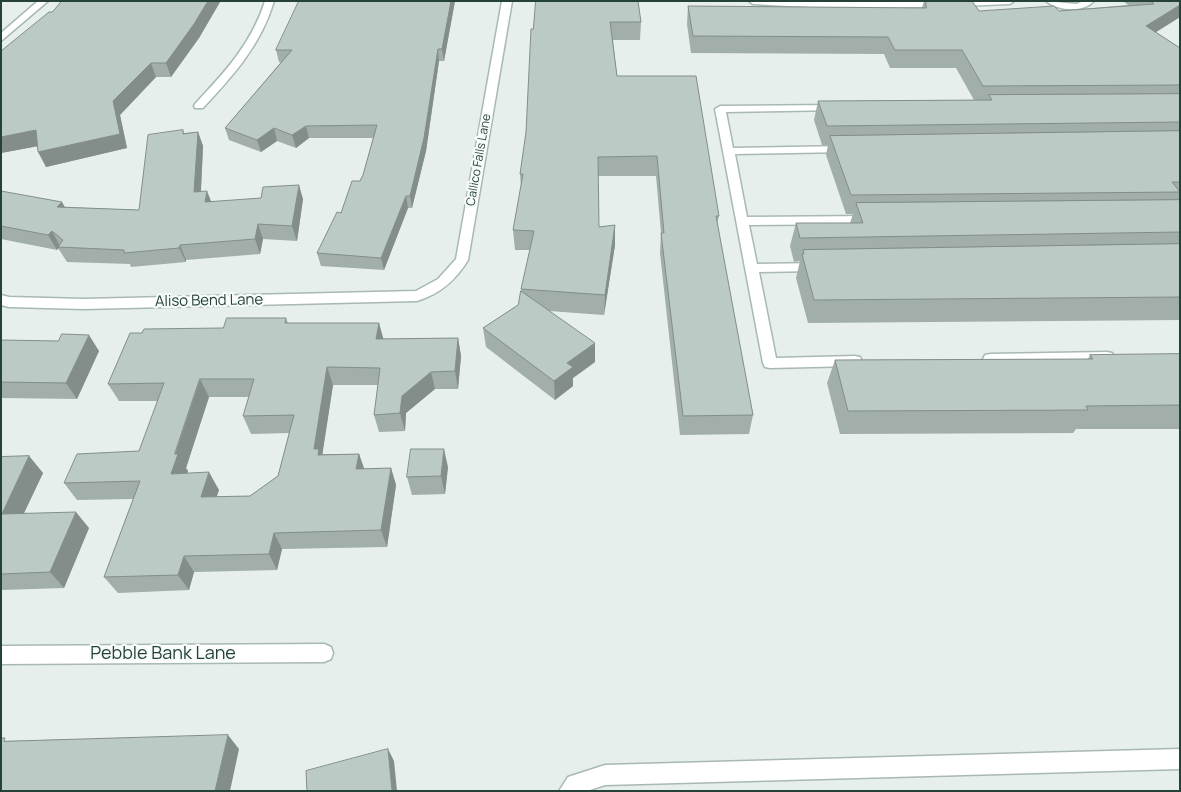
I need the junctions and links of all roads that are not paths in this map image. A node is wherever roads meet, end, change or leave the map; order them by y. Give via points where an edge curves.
1 (44, 1) edge
2 (270, 1) edge
3 (507, 1) edge
4 (753, 1) edge
5 (1010, 1) edge
6 (1050, 1) edge
7 (1090, 1) edge
8 (1, 38) edge
9 (199, 106) dead end
10 (850, 108) edge
11 (856, 149) edge
12 (728, 151) junction
13 (880, 220) edge
14 (742, 222) junction
15 (831, 267) edge
16 (752, 268) junction
17 (417, 296) joint
18 (1, 300) edge
19 (1120, 357) edge
20 (980, 359) edge
21 (870, 361) edge
22 (324, 653) dead end
23 (1, 655) edge
24 (1180, 758) edge
25 (569, 791) edge

1 - 8 street
2 - 9 street via 266,18 244,57
3 - 17 street, Callico Falls Lane via 462,260 446,282
4 - 5 street via 864,6
6 - 7 street via 1076,7
10 - 12 street via 720,109
11 - 12 street
12 - 14 street
13 - 14 street
14 - 16 street
15 - 16 street
16 - 21 street via 770,363
17 - 18 street, Aliso Bend Lane via 84,304
19 - 20 street
22 - 23 street, Pebble Bank Lane
24 - 25 street via 605,775 575,784

